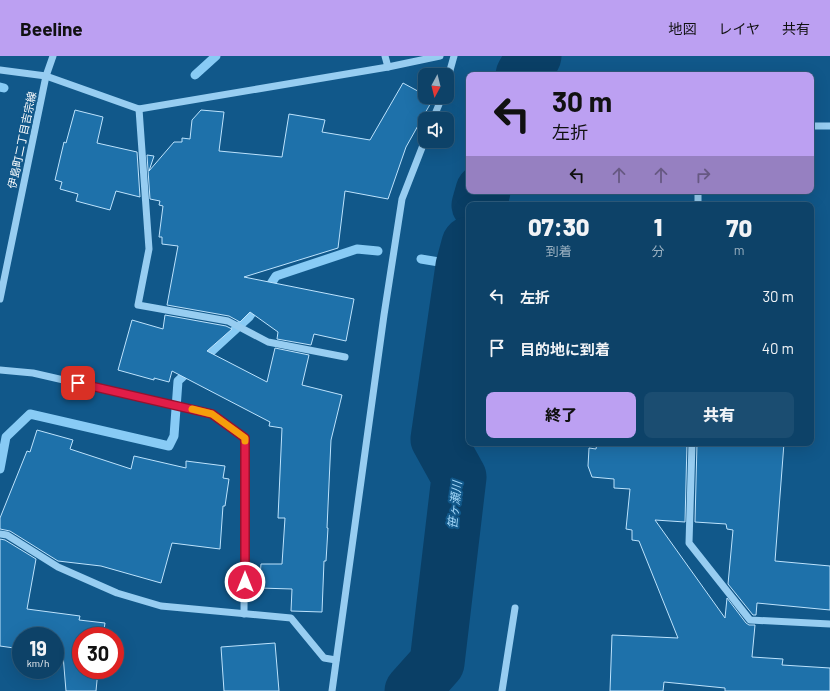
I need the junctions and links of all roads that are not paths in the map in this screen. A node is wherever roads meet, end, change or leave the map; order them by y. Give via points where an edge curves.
1 (53, 56) edge
2 (385, 56) edge
3 (440, 56) edge
4 (454, 56) edge
5 (388, 67) junction
6 (450, 68) edge
7 (0, 70) edge
8 (46, 76) junction
9 (140, 109) junction
10 (814, 126) edge
11 (830, 126) edge
12 (422, 148) edge
13 (0, 299) edge
14 (345, 357) dead end
15 (0, 370) edge
16 (692, 446) edge
17 (0, 534) edge
18 (515, 608) dead end
19 (244, 614) junction
20 (830, 624) edge
21 (336, 660) junction
22 (332, 691) edge
23 (502, 691) edge

1 - 8 street, 伊島町二丁目吉宗線
2 - 5 street
3 - 5 street
4 - 6 street
5 - 9 street
7 - 8 street
8 - 9 street
8 - 13 street, 伊島町二丁目吉宗線
9 - 14 street via 150,249 138,305 228,322 268,342
10 - 11 street
12 - 21 street via 402,199
15 - 19 street via 33,373 212,414 245,438
16 - 20 street via 689,543 750,620
17 - 19 street via 7,535 58,567 116,593 161,606
18 - 23 street
19 - 21 street via 291,618 324,658
21 - 22 street

